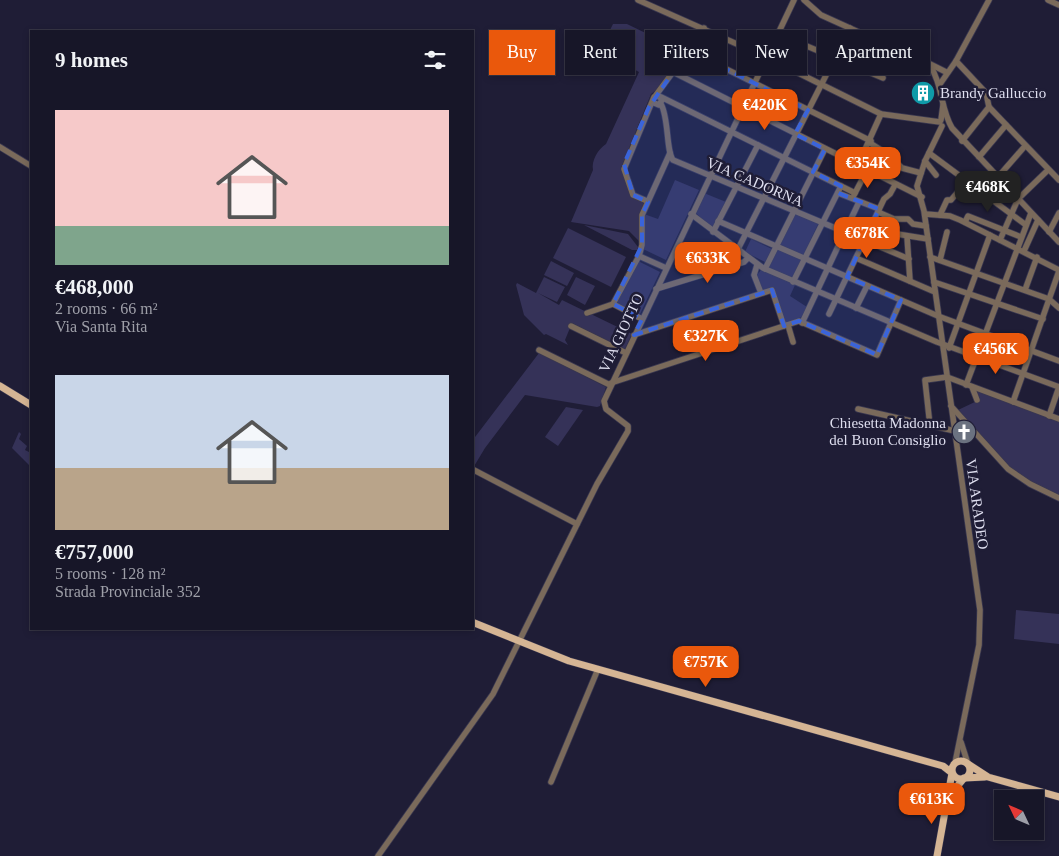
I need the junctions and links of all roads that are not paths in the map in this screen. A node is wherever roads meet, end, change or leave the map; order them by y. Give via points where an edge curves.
1 (638, 0) edge
2 (794, 0) edge
3 (805, 0) edge
4 (989, 0) edge
5 (1048, 0) edge
6 (1059, 5) edge
7 (791, 7) junction
8 (704, 28) joint
9 (850, 28) joint
10 (780, 30) edge
11 (854, 30) edge
12 (737, 43) edge
13 (956, 61) junction
14 (930, 64) edge
15 (930, 66) edge
16 (727, 69) edge
17 (946, 72) junction
18 (671, 75) edge
19 (679, 75) edge
20 (757, 75) edge
21 (803, 75) edge
22 (826, 75) edge
23 (876, 75) edge
24 (883, 78) dead end
25 (754, 82) junction
26 (821, 84) junction
27 (940, 84) junction
28 (659, 99) junction
29 (989, 107) junction
30 (742, 108) junction
31 (808, 110) junction
32 (881, 114) junction
33 (945, 124) junction
34 (1006, 125) junction
35 (730, 131) junction
36 (796, 134) junction
37 (962, 141) junction
38 (871, 142) junction
39 (758, 145) junction
40 (1025, 146) junction
41 (0, 147) edge
42 (824, 149) junction
43 (670, 153) junction
44 (929, 153) junction
45 (979, 157) junction
46 (784, 158) junction
47 (925, 161) junction
48 (30, 165) edge
49 (858, 166) junction
50 (867, 170) junction
51 (1048, 170) junction
52 (813, 172) junction
53 (921, 173) junction
54 (936, 175) dead end
55 (709, 177) junction
56 (997, 177) junction
57 (1059, 180) edge
58 (895, 184) junction
59 (841, 186) junction
60 (735, 187) junction
61 (838, 193) junction
62 (855, 193) junction
63 (984, 193) junction
64 (965, 194) dead end
65 (922, 197) junction
66 (762, 198) junction
67 (852, 199) junction
68 (1018, 199) junction
69 (647, 201) junction
70 (859, 202) junction
71 (879, 210) junction
72 (793, 211) junction
73 (1031, 213) junction
74 (691, 214) junction
75 (925, 214) junction
76 (1011, 214) junction
77 (1059, 214) edge
78 (940, 215) junction
79 (1038, 220) junction
80 (718, 221) junction
81 (965, 222) junction
82 (821, 223) junction
83 (1026, 225) junction
84 (872, 226) junction
85 (926, 226) junction
86 (1004, 230) junction
87 (713, 232) junction
88 (947, 232) dead end
89 (1049, 232) junction
90 (746, 233) junction
91 (845, 233) junction
92 (990, 235) junction
93 (907, 236) junction
94 (1021, 236) junction
95 (928, 239) junction
96 (865, 240) junction
97 (1000, 240) junction
98 (1059, 242) edge
99 (776, 246) junction
100 (1017, 248) junction
101 (737, 251) junction
102 (1024, 252) junction
103 (639, 256) junction
104 (930, 257) junction
105 (1037, 257) junction
106 (748, 258) junction
107 (856, 258) junction
108 (804, 259) junction
109 (909, 259) junction
110 (940, 260) junction
111 (757, 265) junction
112 (666, 268) junction
113 (828, 268) junction
114 (765, 269) junction
115 (1059, 270) edge
116 (976, 273) junction
117 (847, 277) junction
118 (910, 281) junction
119 (793, 282) junction
120 (934, 282) junction
121 (1005, 283) junction
122 (867, 286) junction
123 (656, 290) junction
124 (1025, 290) junction
125 (817, 291) junction
126 (935, 292) junction
127 (761, 293) junction
128 (969, 294) junction
129 (836, 299) junction
130 (1049, 299) junction
131 (902, 300) junction
132 (613, 304) junction
133 (997, 304) junction
134 (856, 308) junction
135 (1059, 308) edge
136 (587, 312) dead end
137 (829, 314) dead end
138 (938, 316) junction
139 (642, 319) junction
140 (1043, 320) junction
141 (802, 323) junction
142 (891, 323) junction
143 (958, 323) junction
144 (786, 325) junction
145 (571, 326) dead end
146 (987, 334) junction
147 (634, 335) junction
148 (793, 342) dead end
149 (942, 343) junction
150 (950, 346) junction
151 (539, 350) dead end
152 (1032, 351) junction
153 (626, 353) junction
154 (944, 356) junction
155 (978, 357) junction
156 (1059, 361) edge
157 (1023, 374) junction
158 (947, 378) junction
159 (611, 384) junction
160 (0, 386) edge
161 (969, 386) junction
162 (1059, 387) edge
163 (977, 400) dead end
164 (1013, 402) junction
165 (30, 404) edge
166 (951, 406) junction
167 (858, 409) dead end
168 (1048, 416) junction
169 (1059, 419) edge
170 (930, 426) junction
171 (955, 432) junction
172 (474, 470) edge
173 (1059, 498) edge
174 (577, 524) junction
175 (474, 623) edge
176 (518, 642) junction
177 (598, 670) junction
178 (961, 737) junction
179 (936, 763) junction
180 (955, 763) junction
181 (968, 764) junction
182 (952, 773) junction
183 (988, 777) junction
184 (964, 778) junction
185 (551, 782) dead end
186 (1059, 797) edge
187 (949, 798) junction
188 (940, 855) edge
189 (378, 856) edge

1 - 8 street
2 - 7 street, VIA GIOTTO
3 - 7 street
3 - 9 street via 821,15
4 - 13 street
5 - 6 street
7 - 10 street, VIA GIOTTO
8 - 12 street
9 - 11 street
13 - 17 street
13 - 29 street via 986,93
14 - 17 street
15 - 27 street
16 - 25 street
17 - 27 street
18 - 28 street
19 - 30 street
20 - 25 street, VIA GIOTTO
21 - 26 street
22 - 26 street
23 - 24 street
25 - 30 street, VIA GIOTTO
25 - 31 street
26 - 31 street
26 - 32 street
27 - 33 street
28 - 35 street
28 - 43 street
28 - 69 street via 652,102 624,169 633,195
29 - 34 street
29 - 37 street
30 - 35 street, VIA GIOTTO
30 - 36 street
31 - 36 street
31 - 38 street
32 - 33 street
32 - 38 street
33 - 37 street
33 - 44 street
34 - 40 street
34 - 45 street
35 - 39 street
35 - 55 street, VIA GIOTTO
36 - 42 street
36 - 46 street
37 - 45 street
38 - 49 street
38 - 53 street via 902,168
39 - 46 street
39 - 60 street
40 - 51 street
40 - 56 street
41 - 48 street
42 - 49 street
42 - 52 street
43 - 55 street, VIA CADORNA via 673,160
43 - 69 street
44 - 47 street
44 - 63 street
45 - 56 street
46 - 52 street
46 - 66 street
47 - 53 street
47 - 54 street
49 - 50 street
50 - 58 street
50 - 62 street
51 - 57 street
51 - 68 street
52 - 59 street
52 - 72 street
53 - 65 street, VIA ARADEO via 918,186
55 - 60 street, VIA CADORNA
55 - 74 street, VIA GIOTTO
56 - 63 street
56 - 68 street
58 - 65 street
58 - 71 street
59 - 61 street
59 - 62 street
60 - 66 street, VIA CADORNA
60 - 80 street
61 - 67 street
61 - 82 street
62 - 67 street
63 - 76 street
64 - 78 street via 956,193 947,200
65 - 75 street, VIA ARADEO
66 - 72 street, VIA CADORNA
66 - 90 street
67 - 70 street
68 - 73 street
68 - 76 street
69 - 103 street via 642,215
70 - 71 street
70 - 91 street
71 - 84 street
71 - 85 street via 894,219 908,219 913,224
72 - 82 street, VIA CADORNA
72 - 99 street
73 - 79 street
73 - 83 street
74 - 87 street
74 - 112 street, VIA GIOTTO
75 - 78 street
75 - 85 street, VIA ARADEO
76 - 83 street
76 - 86 street
77 - 89 street
78 - 81 street
79 - 89 street
79 - 102 street
80 - 87 street
80 - 90 street
81 - 86 street via 968,216
81 - 92 street
82 - 91 street, VIA CADORNA
82 - 108 street
83 - 94 street
84 - 93 street
84 - 96 street
85 - 95 street, VIA ARADEO
86 - 94 street
86 - 97 street
87 - 101 street
88 - 110 street
89 - 98 street
90 - 99 street
90 - 101 street
91 - 96 street, VIA CADORNA
91 - 113 street
92 - 97 street
92 - 116 street
93 - 95 street
93 - 109 street
94 - 100 street
95 - 104 street, VIA ARADEO
96 - 107 street
96 - 109 street, VIA CADORNA
97 - 100 street
99 - 108 street
99 - 114 street
100 - 102 street
100 - 121 street
101 - 106 street
102 - 105 street
103 - 112 street
103 - 132 street
104 - 110 street
104 - 120 street, VIA ARADEO
105 - 115 street
105 - 124 street
106 - 111 street
106 - 123 street
107 - 117 street
107 - 118 street
108 - 113 street
108 - 119 street
109 - 118 street
110 - 116 street
111 - 114 street
111 - 127 street via 754,275
112 - 123 street, VIA GIOTTO
113 - 117 street
113 - 125 street
114 - 119 street
115 - 130 street
116 - 121 street
116 - 128 street
117 - 122 street
117 - 129 street
118 - 126 street
119 - 125 street
120 - 126 street, VIA ARADEO
120 - 128 street
121 - 124 street
121 - 133 street
122 - 131 street
122 - 134 street
123 - 139 street, VIA GIOTTO
124 - 130 street
125 - 129 street
125 - 141 street
126 - 138 street, VIA ARADEO
127 - 144 street via 772,290
127 - 147 street
128 - 133 street
128 - 143 street
129 - 134 street
129 - 137 street
130 - 135 street
130 - 140 street
131 - 138 street
131 - 142 street
132 - 136 street
132 - 139 street
133 - 140 street
133 - 146 street
134 - 142 street
138 - 143 street
138 - 149 street, VIA ARADEO
139 - 147 street, VIA GIOTTO
140 - 152 street
141 - 142 street via 878,355
141 - 144 street
142 - 149 street
143 - 146 street
143 - 150 street
144 - 148 street
144 - 159 street
145 - 153 street
146 - 152 street
146 - 155 street
147 - 153 street, VIA GIOTTO
149 - 150 street
149 - 154 street, VIA ARADEO
150 - 154 street
150 - 155 street
151 - 159 street
152 - 156 street
152 - 157 street
153 - 159 street, VIA GIOTTO
154 - 158 street, VIA ARADEO
155 - 157 street
155 - 161 street
157 - 162 street
157 - 164 street
158 - 161 street
158 - 166 street, VIA ARADEO
158 - 170 street via 925,380
159 - 174 street, VIA GIOTTO via 604,405 628,426 628,430
160 - 165 main road
161 - 163 street
161 - 164 street
162 - 168 street
164 - 168 street
166 - 171 street, VIA ARADEO
166 - 173 street via 1008,469
167 - 170 street
168 - 169 street
170 - 171 street
171 - 178 street, VIA ARADEO via 980,621 979,646
172 - 174 street
174 - 176 street
175 - 176 main road
176 - 177 main road
176 - 189 street via 486,705
177 - 179 main road
177 - 185 street
178 - 180 street, VIA ARADEO
178 - 181 street, VIA ARADEO
179 - 180 main road
179 - 182 main road
180 - 181 main road via 962,761
180 - 182 main road
181 - 183 main road
181 - 184 main road via 969,772
182 - 184 main road via 957,778
182 - 187 main road
183 - 184 main road
183 - 186 main road
184 - 187 main road
187 - 188 main road

